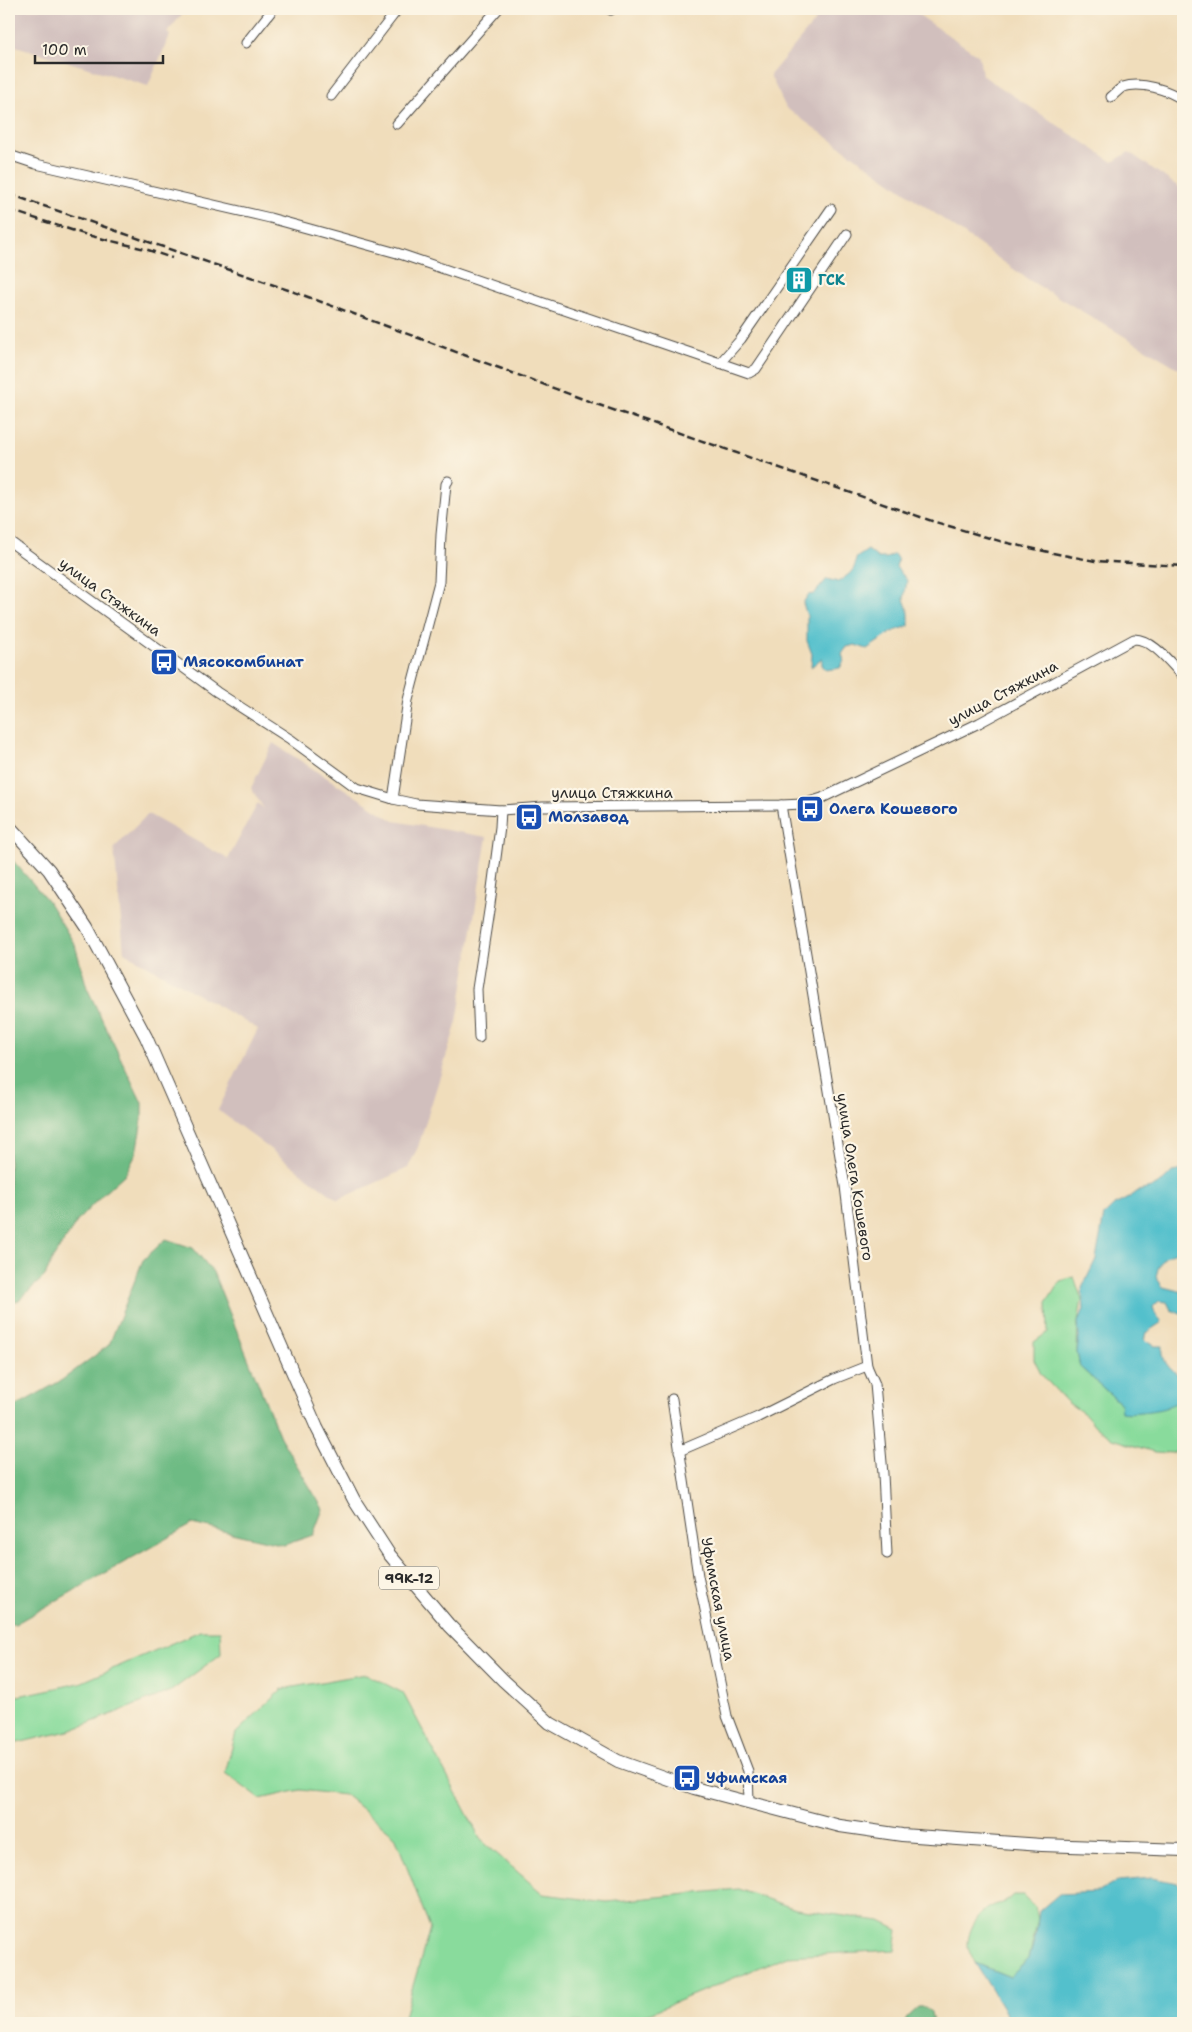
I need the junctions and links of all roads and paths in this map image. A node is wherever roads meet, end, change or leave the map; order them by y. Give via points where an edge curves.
1 (273, 9) edge
2 (398, 9) edge
3 (498, 9) edge
4 (246, 43) dead end
5 (331, 96) dead end
6 (1111, 97) dead end
7 (1183, 100) edge
8 (397, 124) dead end
9 (9, 155) edge
10 (831, 209) dead end
11 (847, 234) dead end
12 (720, 363) junction
13 (448, 481) dead end
14 (9, 541) edge
15 (1183, 676) edge
16 (393, 799) junction
17 (781, 805) junction
18 (500, 810) junction
19 (9, 826) edge
20 (479, 1038) dead end
21 (867, 1366) junction
22 (672, 1399) dead end
23 (679, 1451) junction
24 (887, 1554) dead end
25 (749, 1802) junction
26 (1183, 1850) edge

1 - 4 street
2 - 5 street
3 - 8 street
6 - 7 street via 1123,87 1148,85
9 - 12 street via 270,218 397,253
10 - 12 street via 741,339
11 - 12 street via 756,369 749,373
13 - 16 street via 438,582 408,700
14 - 16 street, улица Стяжкина via 217,692 357,788
15 - 17 street, улица Стяжкина via 1152,646 1134,639 979,723 822,798 803,804
16 - 18 street, улица Стяжкина via 416,804
17 - 18 street, улица Стяжкина
17 - 21 street, улица Олега Кошевого via 845,1186
18 - 20 street via 477,989
19 - 25 main road, 99К-12 via 49,870 87,926 146,1036 317,1428 354,1500 389,1554 449,1625 550,1723 618,1761 694,1788
21 - 23 street
21 - 24 street, улица Олега Кошевого via 875,1384
22 - 23 street, Уфимская улица
23 - 25 street, Уфимская улица via 698,1576 727,1716 748,1771
25 - 26 main road, 99К-12 via 840,1826 902,1835 1042,1845

